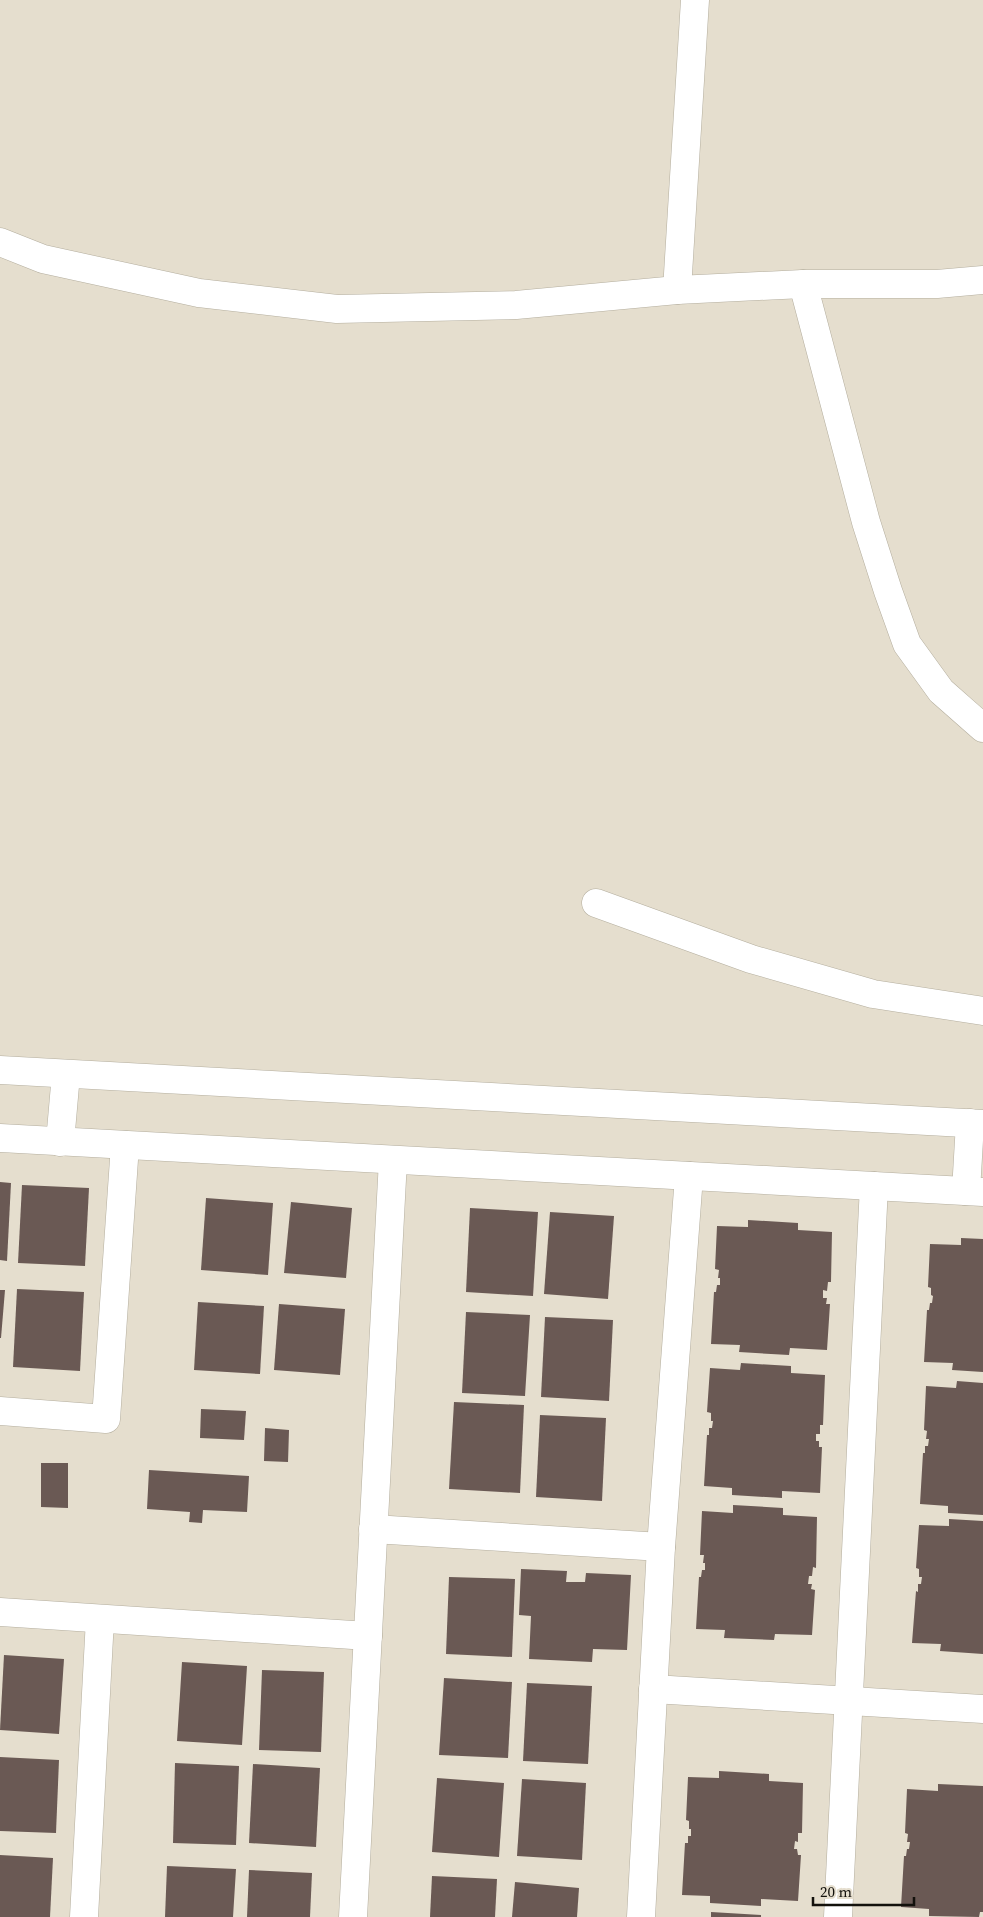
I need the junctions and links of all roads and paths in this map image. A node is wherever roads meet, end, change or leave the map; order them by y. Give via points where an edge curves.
1 (695, 0) edge
2 (0, 242) edge
3 (983, 280) edge
4 (803, 284) junction
5 (677, 290) junction
6 (983, 728) edge
7 (596, 903) dead end
8 (983, 1012) edge
9 (0, 1070) edge
10 (66, 1074) junction
11 (976, 1124) edge
12 (0, 1138) edge
13 (60, 1142) junction
14 (125, 1145) junction
15 (392, 1160) junction
16 (689, 1176) junction
17 (874, 1186) junction
18 (975, 1192) edge
19 (0, 1411) edge
20 (373, 1529) junction
21 (661, 1546) junction
22 (0, 1612) edge
23 (100, 1618) junction
24 (368, 1636) junction
25 (653, 1689) junction
26 (849, 1701) junction
27 (983, 1709) edge
28 (84, 1917) edge
29 (353, 1917) edge
30 (641, 1917) edge
31 (838, 1917) edge

1 - 5 street
2 - 5 street via 43,259 199,293 337,309 516,305
3 - 4 street via 937,284
4 - 5 street
4 - 6 street via 866,522 907,644 941,691
7 - 8 street via 751,959 873,994
9 - 10 street
10 - 11 street
10 - 13 street
11 - 18 street
12 - 13 street
13 - 14 street
14 - 15 street
14 - 19 street via 106,1420
15 - 16 street
15 - 20 street
16 - 17 street
16 - 21 street
17 - 18 street
17 - 26 street
20 - 21 street
20 - 24 street
21 - 25 street
22 - 23 street
23 - 24 street
23 - 28 street
24 - 29 street
25 - 26 street
25 - 30 street
26 - 27 street
26 - 31 street

